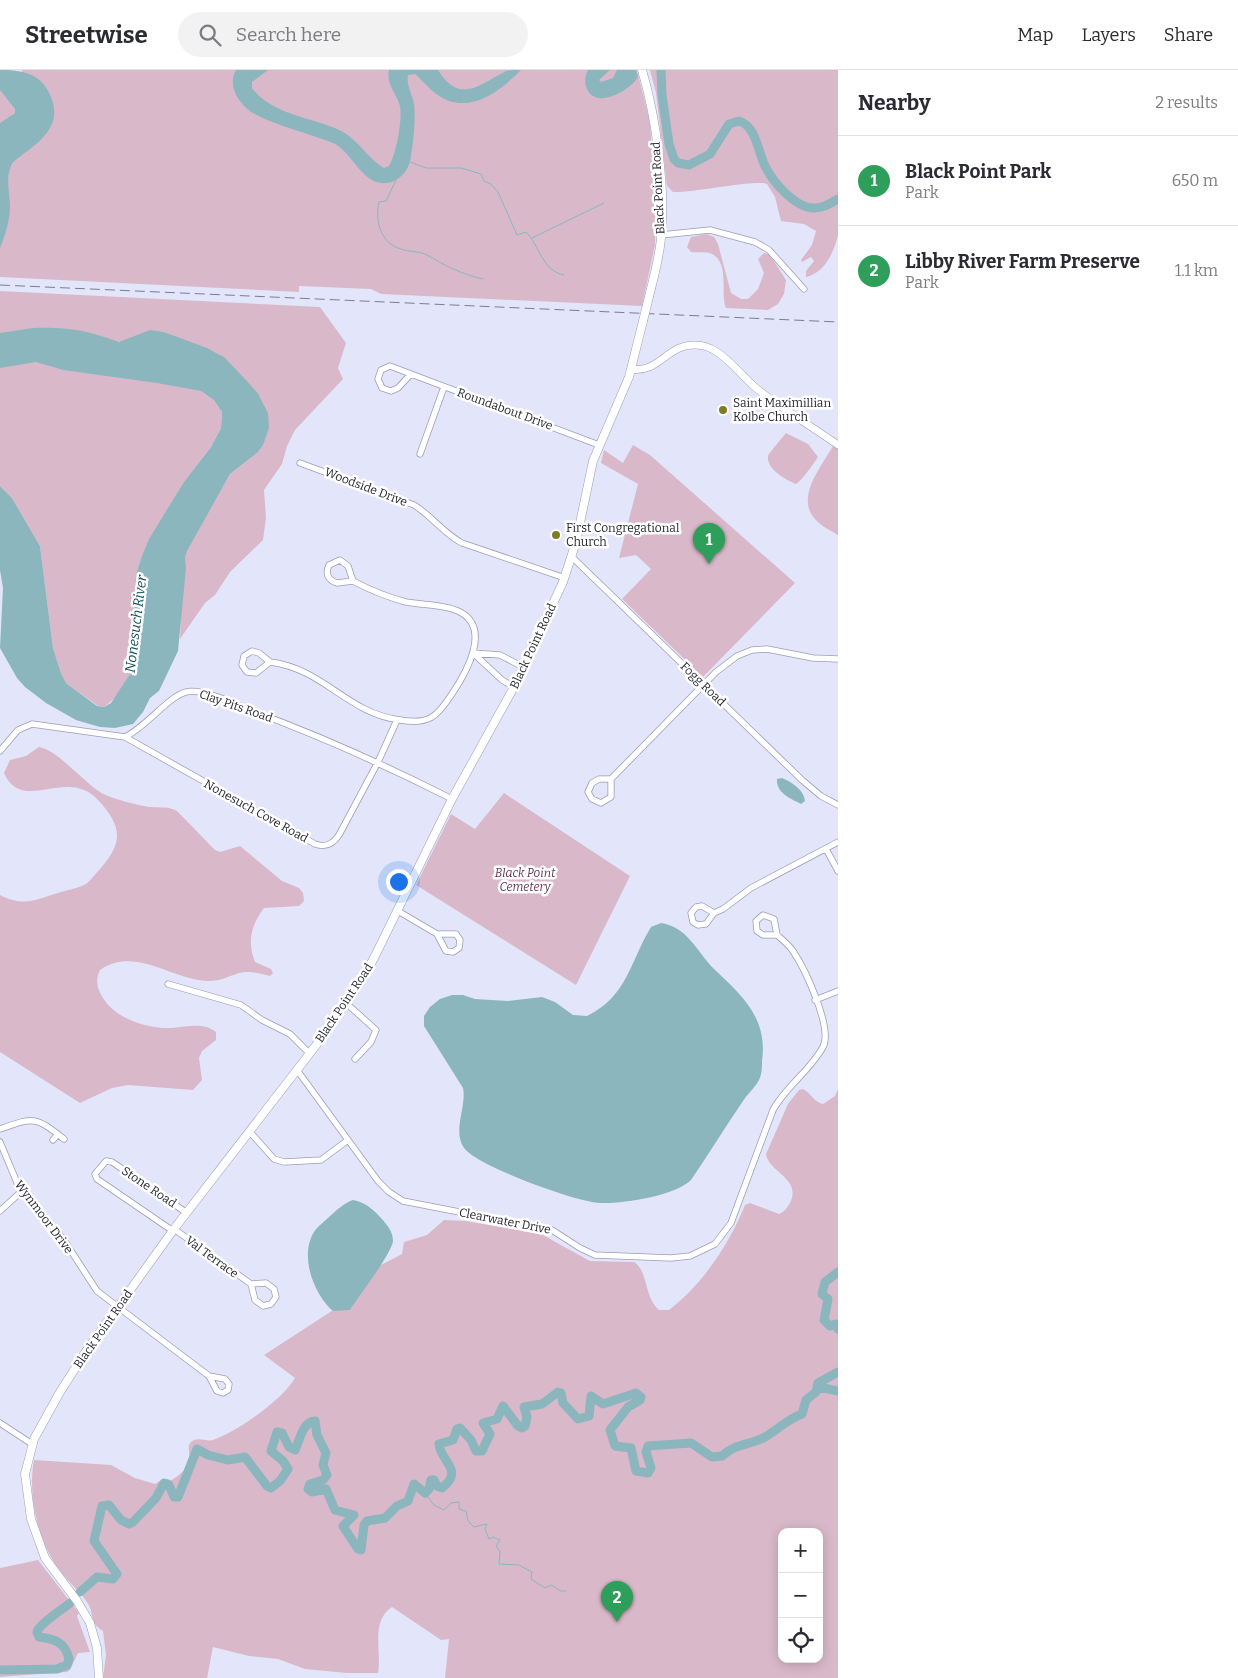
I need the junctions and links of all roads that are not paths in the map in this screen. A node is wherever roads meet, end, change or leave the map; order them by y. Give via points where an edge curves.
1 (643, 73) edge
2 (661, 235) junction
3 (804, 289) dead end
4 (631, 370) junction
5 (411, 374) junction
6 (444, 387) junction
7 (599, 445) junction
8 (838, 445) edge
9 (420, 454) dead end
10 (300, 463) dead end
11 (572, 557) junction
12 (564, 578) junction
13 (353, 581) junction
14 (472, 653) junction
15 (838, 659) edge
16 (270, 662) junction
17 (523, 667) junction
18 (704, 685) junction
19 (514, 686) junction
20 (397, 720) junction
21 (126, 737) junction
22 (0, 751) edge
23 (378, 762) junction
24 (611, 780) junction
25 (452, 799) junction
26 (838, 805) edge
27 (838, 842) edge
28 (826, 849) junction
29 (838, 871) edge
30 (398, 911) junction
31 (714, 913) dead end
32 (437, 934) dead end
33 (777, 935) dead end
34 (168, 984) dead end
35 (838, 991) edge
36 (816, 1000) junction
37 (346, 1003) junction
38 (309, 1053) junction
39 (356, 1059) dead end
40 (297, 1070) junction
41 (0, 1129) edge
42 (250, 1132) junction
43 (58, 1134) junction
44 (64, 1139) dead end
45 (53, 1140) dead end
46 (348, 1140) junction
47 (0, 1142) edge
48 (22, 1191) junction
49 (0, 1211) edge
50 (187, 1213) junction
51 (173, 1230) junction
52 (251, 1284) junction
53 (118, 1307) junction
54 (209, 1376) dead end
55 (0, 1423) edge
56 (32, 1444) junction
57 (99, 1678) edge

1 - 2 main road, Black Point Road via 656,136
2 - 3 street via 710,230 755,242 769,250
2 - 4 main road, Black Point Road, bridge
4 - 7 main road, Black Point Road
4 - 8 street via 652,368 670,352 683,346 709,348 719,353 760,392
5 - 5 street, Roundabout Drive via 388,366 381,370 378,379 382,388 393,390
5 - 6 street, Roundabout Drive
6 - 7 street, Roundabout Drive
6 - 9 street
7 - 11 main road, Black Point Road
10 - 12 street, Woodside Drive via 414,505 447,535 462,543
11 - 12 main road, Black Point Road
11 - 18 street, Fogg Road
12 - 17 main road, Black Point Road
13 - 13 street via 344,562 336,561 328,567 327,574 333,582
13 - 14 street via 396,599 460,612 474,630
14 - 17 street via 500,655
14 - 19 street via 502,680
14 - 20 street via 458,684 435,716 423,722
15 - 18 street via 767,649 752,650 724,664
16 - 16 street via 254,651 246,654 242,662 246,670 254,674
16 - 20 street via 311,674 360,708
17 - 19 main road, Black Point Road
18 - 24 street
18 - 26 street, Fogg Road via 807,785
19 - 25 main road, Black Point Road
20 - 23 street
21 - 22 street via 32,724 18,730
21 - 23 street, Clay Pits Road via 149,722 176,697 191,691 219,698
21 - 23 street, Nonesuch Cove Road via 323,846 333,843 340,835
23 - 25 street, Clay Pits Road
24 - 24 street via 592,782 588,792 592,799 601,803 608,800 612,792
25 - 30 main road, Black Point Road
27 - 28 street
28 - 29 street
28 - 31 street via 751,888
30 - 32 street
30 - 37 main road, Black Point Road via 369,968
33 - 36 street, Clearwater Drive via 797,957
34 - 38 street via 245,1007 290,1034
35 - 36 street
36 - 46 street, Clearwater Drive via 826,1031 824,1044 773,1110 729,1228 715,1244 696,1254 670,1258 595,1255 552,1230 411,1204 395,1197 383,1186
37 - 38 main road, Black Point Road
37 - 39 street via 376,1030
38 - 40 main road, Black Point Road
40 - 42 main road, Black Point Road
40 - 46 street, Clearwater Drive
41 - 43 street via 35,1120
42 - 46 street via 274,1159 284,1162 321,1160
42 - 50 main road, Black Point Road
43 - 44 street
43 - 45 street
47 - 48 street, Wynmoor Drive
48 - 49 street
48 - 53 street, Wynmoor Drive via 64,1240 93,1288
50 - 51 main road, Black Point Road
50 - 51 street, Stone Road via 112,1162 102,1164 95,1174 97,1179
51 - 52 street, Val Terrace
51 - 53 main road, Black Point Road
52 - 52 street, Val Terrace via 257,1303 267,1305 274,1301 276,1293 272,1286
53 - 54 street, Wynmoor Drive
53 - 56 main road, Black Point Road via 60,1392
55 - 56 street
56 - 57 main road, Black Point Road via 25,1474 31,1519 45,1558 90,1623 97,1648

